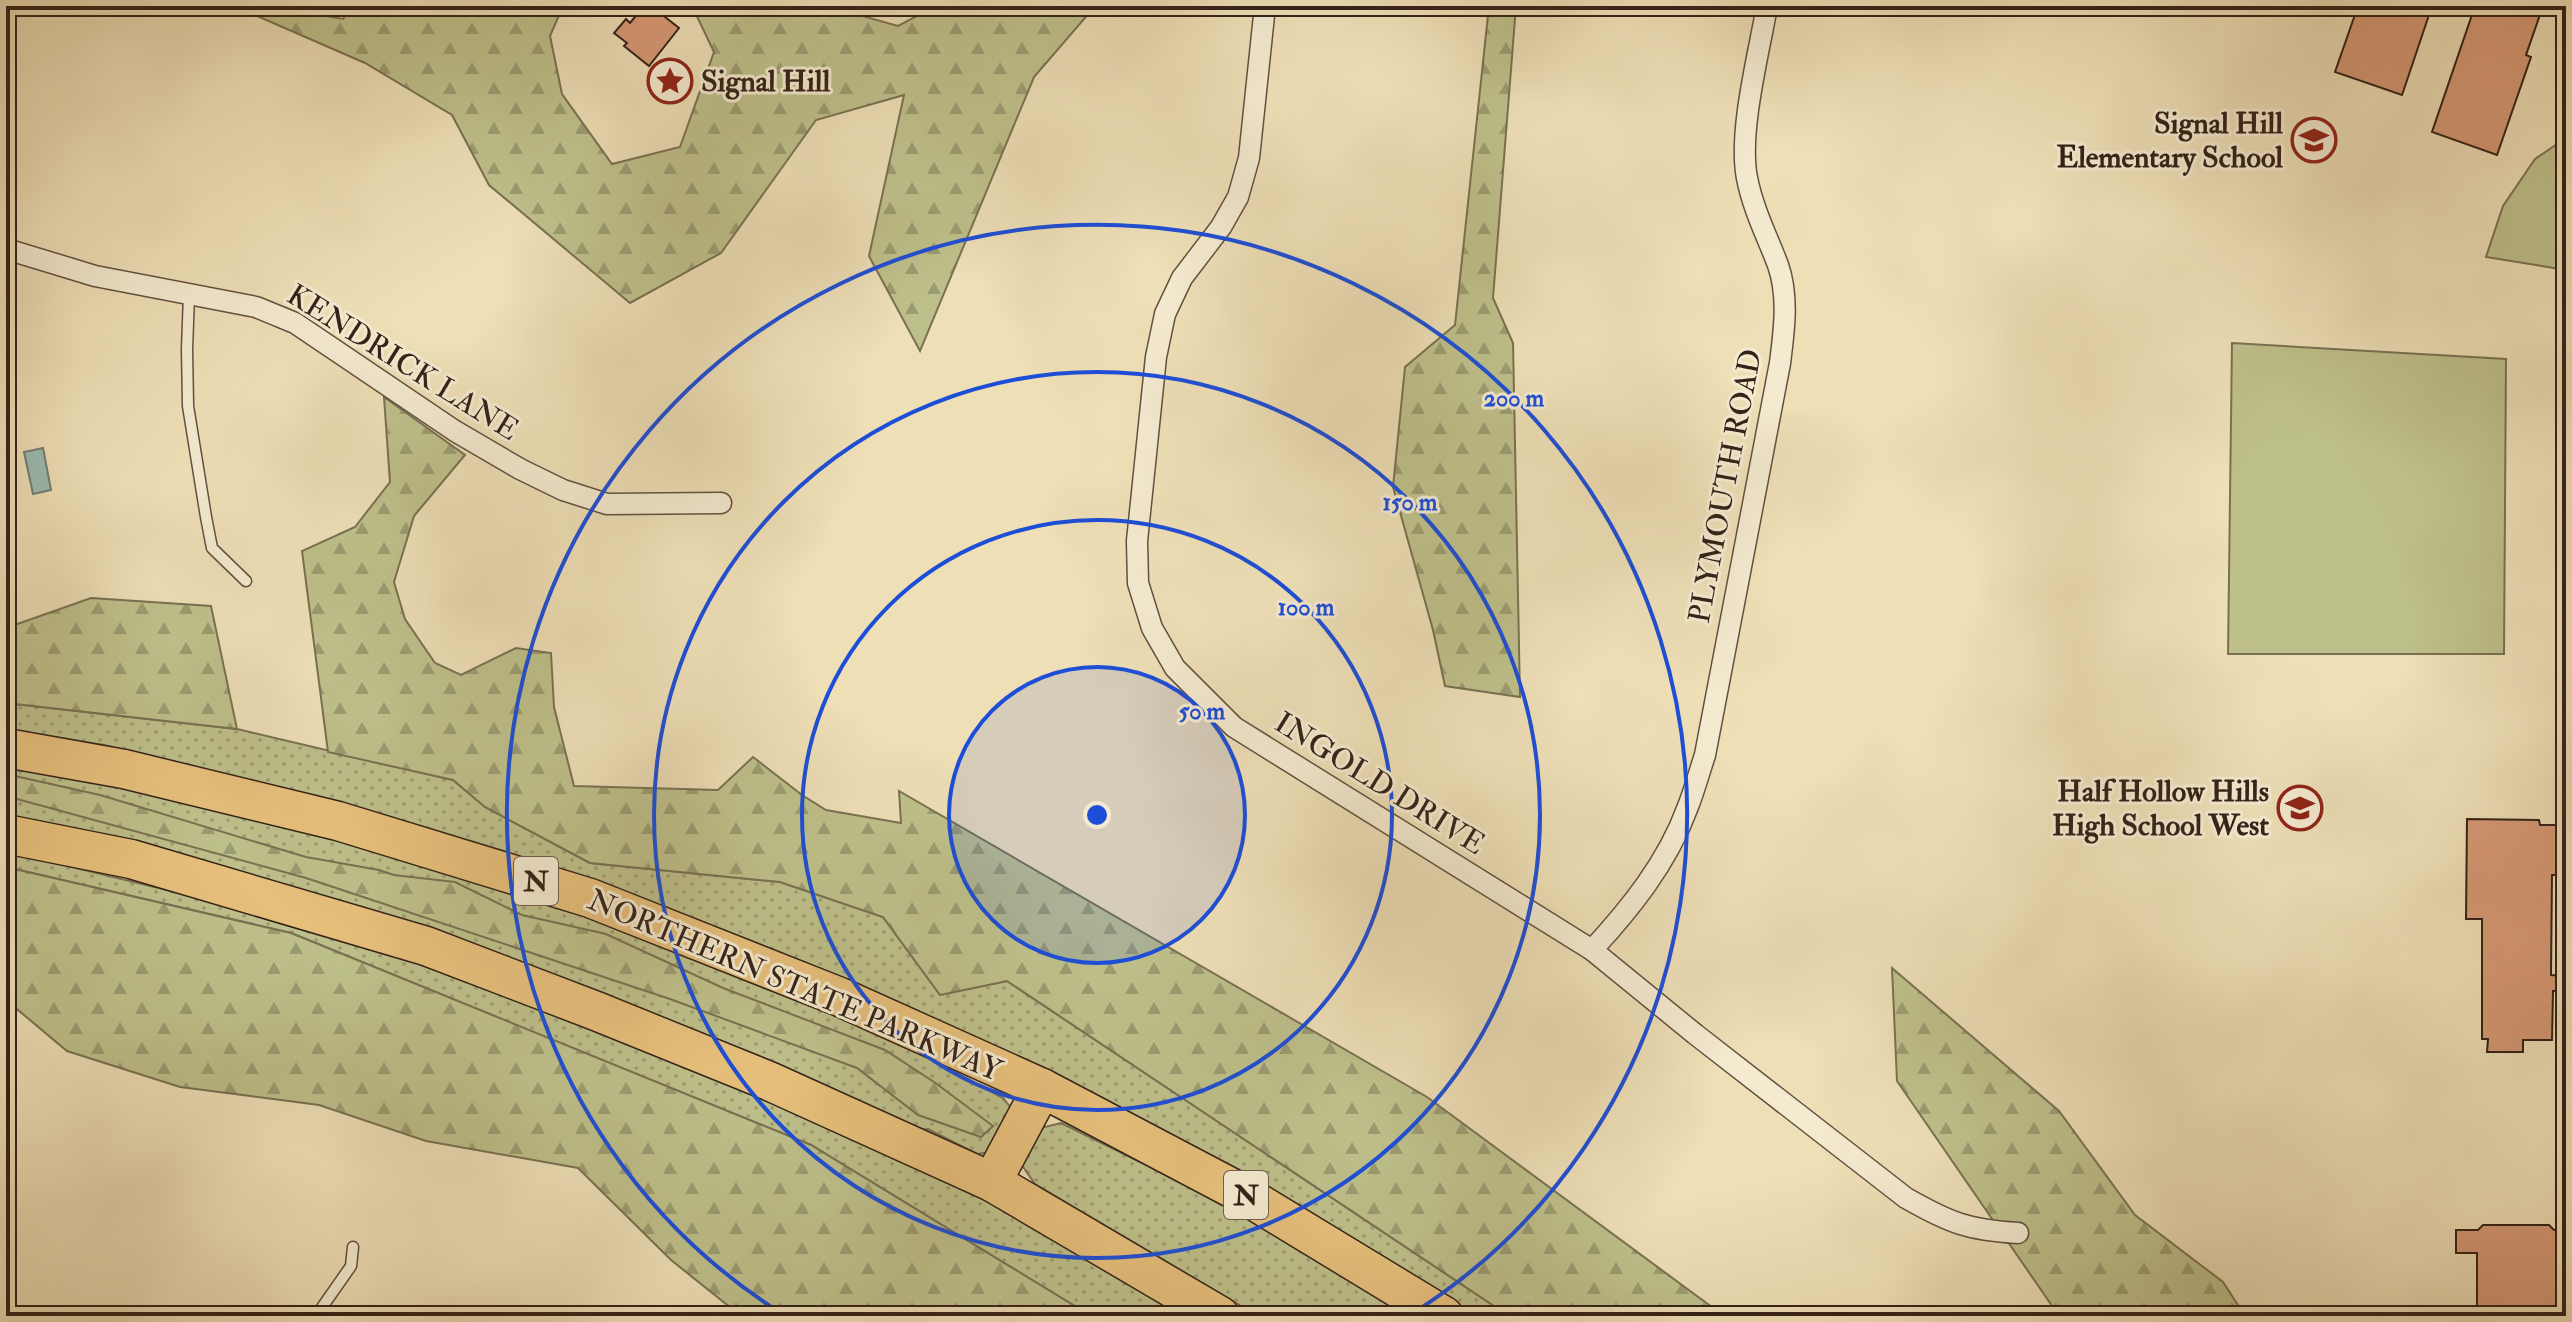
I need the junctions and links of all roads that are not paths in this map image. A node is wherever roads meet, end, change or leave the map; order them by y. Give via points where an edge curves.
1 (1265, 6) edge
2 (1767, 6) edge
3 (6, 249) edge
4 (189, 295) junction
5 (721, 503) dead end
6 (246, 581) dead end
7 (2566, 703) edge
8 (2566, 744) edge
9 (6, 748) edge
10 (6, 834) edge
11 (1592, 950) junction
12 (1042, 1088) junction
13 (992, 1182) junction
14 (2018, 1233) dead end
15 (353, 1247) dead end
16 (316, 1316) edge
17 (1220, 1316) edge
18 (1444, 1316) edge

1 - 11 street, INGOLD DRIVE via 1249,158 1238,197 1182,278 1165,314 1156,357 1137,541 1138,583 1152,628 1175,668 1234,727
2 - 11 street, PLYMOUTH ROAD via 1745,136 1746,176 1779,268 1786,315 1780,363 1705,755 1686,812 1659,866
3 - 4 street, KENDRICK LANE via 95,276
4 - 5 street, KENDRICK LANE via 256,307 295,323 455,431 563,490 607,504
4 - 6 lane via 188,406 212,548
7 - 8 lane
9 - 12 highway, NORTHERN STATE PARKWAY / N via 124,769 338,821 590,898 840,997
10 - 13 highway via 131,859 426,946 769,1081
11 - 14 street, INGOLD DRIVE via 1906,1198 1944,1220
12 - 13 highway
12 - 18 highway, NORTHERN STATE PARKWAY / N via 1245,1195
13 - 17 highway
15 - 16 lane via 351,1266

